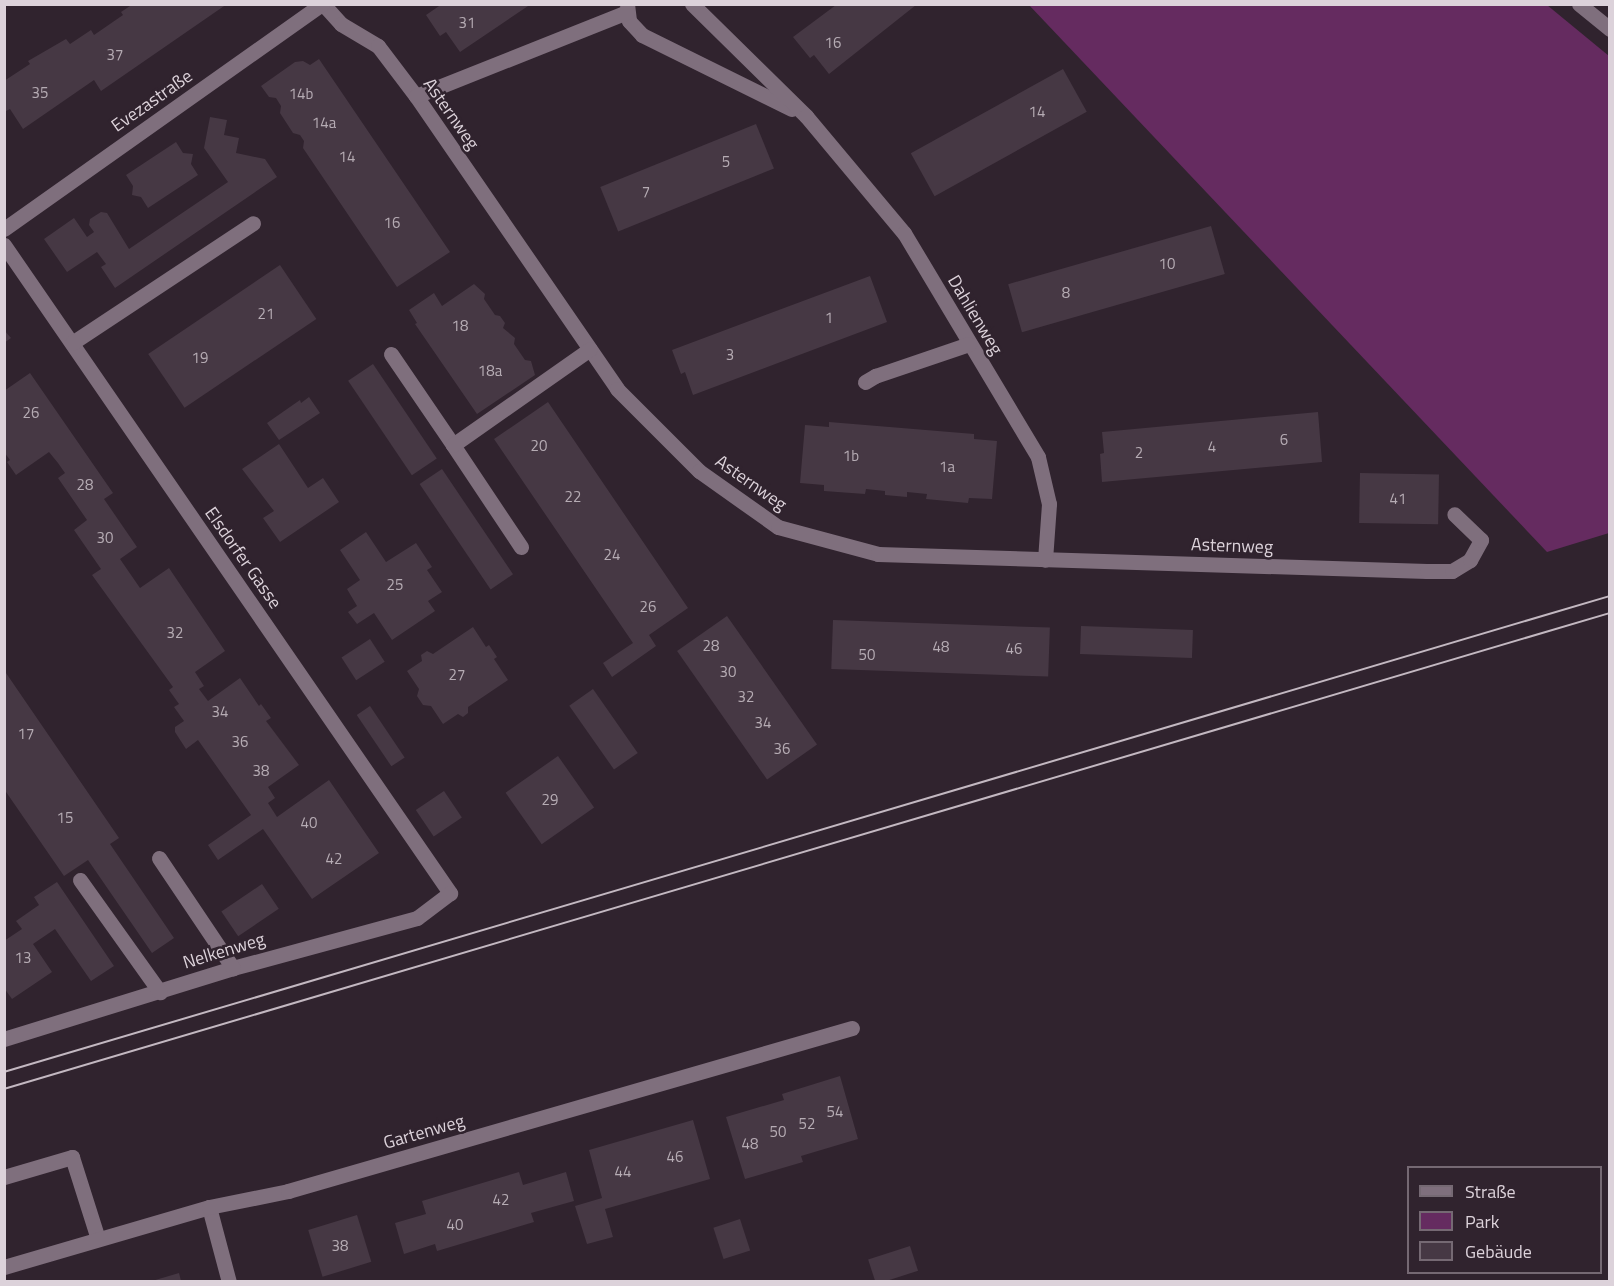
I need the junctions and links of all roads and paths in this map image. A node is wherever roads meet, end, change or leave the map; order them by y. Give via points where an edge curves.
1 (323, 4) edge
2 (692, 4) edge
3 (1579, 4) edge
4 (627, 8) edge
5 (1610, 29) edge
6 (416, 96) junction
7 (806, 116) junction
8 (253, 223) dead end
9 (4, 229) edge
10 (4, 245) edge
11 (72, 343) junction
12 (969, 344) junction
13 (590, 349) junction
14 (391, 354) dead end
15 (865, 382) dead end
16 (453, 445) junction
17 (1454, 514) dead end
18 (521, 547) dead end
19 (1045, 560) junction
20 (159, 858) dead end
21 (80, 880) dead end
22 (450, 893) joint
23 (233, 968) junction
24 (160, 992) junction
25 (852, 1028) dead end
26 (4, 1039) edge
27 (4, 1177) edge
28 (209, 1207) junction
29 (98, 1239) junction
30 (4, 1267) edge
31 (230, 1281) edge

1 - 6 street, Asternweg via 341,24 378,46
1 - 9 street, Evezastraße
2 - 7 street, Dahlienweg
3 - 5 street
4 - 6 street
4 - 7 street, Dahlienweg via 629,21 642,35
6 - 13 street, Asternweg
7 - 12 street, Dahlienweg via 904,233
8 - 11 street
10 - 11 street, Elsdorfer Gasse
11 - 22 street, Elsdorfer Gasse
12 - 15 street
12 - 19 street, Dahlienweg via 1038,457 1048,504
13 - 16 street
13 - 19 street, Asternweg via 617,389 699,471 778,527 878,554
14 - 16 street
16 - 18 street
17 - 19 street, Asternweg via 1481,540 1470,560 1452,571
20 - 23 street
21 - 24 street
22 - 23 street, Nelkenweg via 417,918
23 - 24 street, Nelkenweg
24 - 26 street, Nelkenweg
25 - 28 street, Gartenweg via 288,1191
27 - 29 street via 72,1157
28 - 29 street, Gartenweg
28 - 31 street
29 - 30 street, Gartenweg

